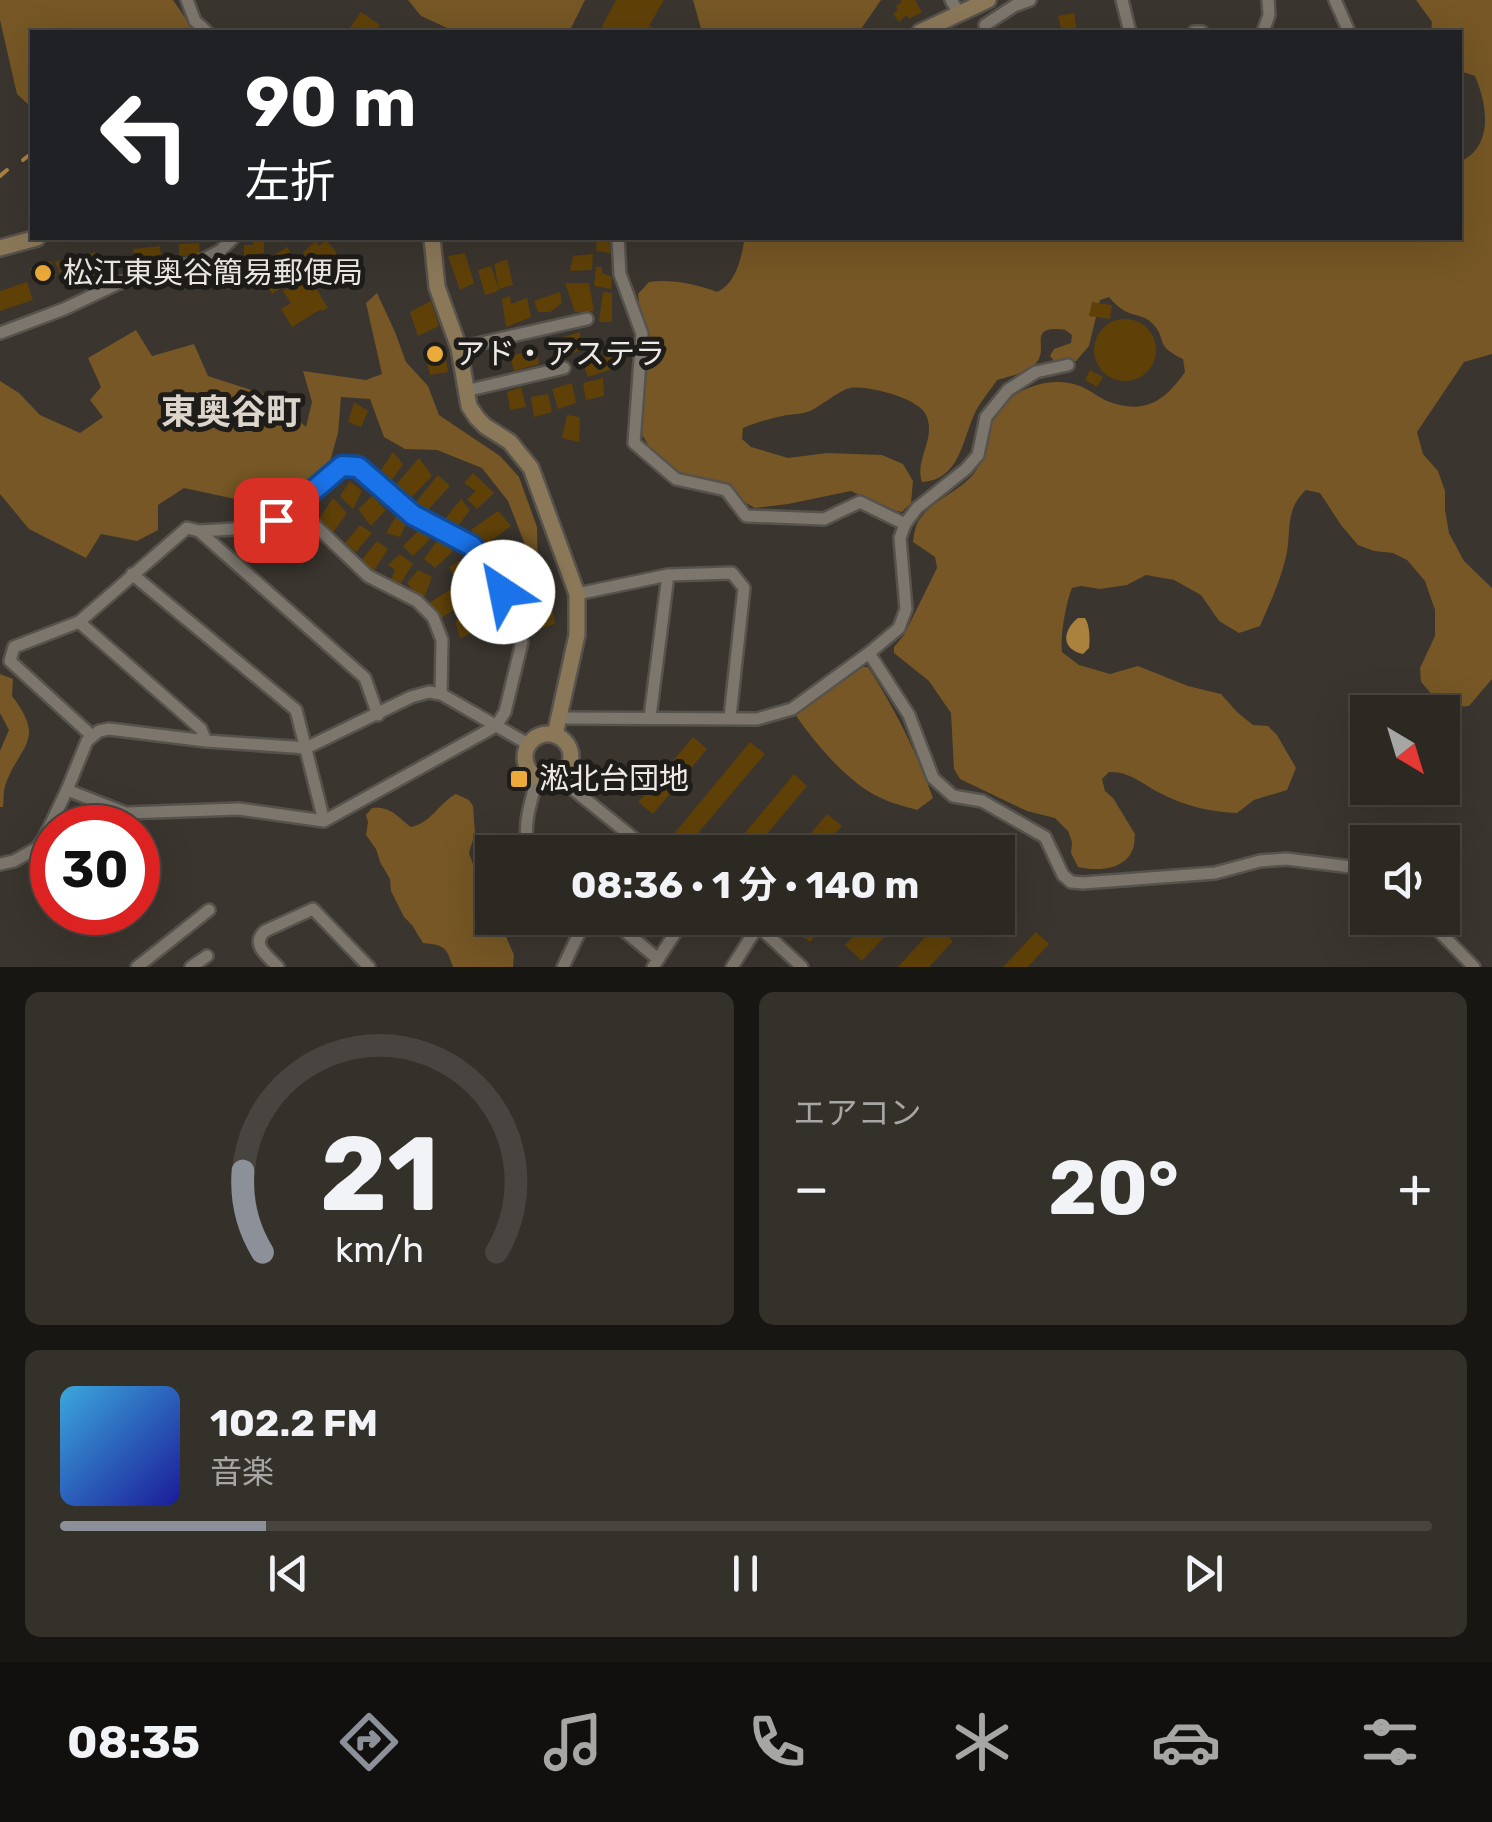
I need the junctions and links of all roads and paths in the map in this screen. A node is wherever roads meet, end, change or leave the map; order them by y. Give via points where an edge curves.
1 (187, 0) edge
2 (988, 0) edge
3 (1030, 0) edge
4 (1122, 0) edge
5 (1268, 0) edge
6 (1335, 0) edge
7 (955, 7) edge
8 (984, 25) dead end
9 (205, 30) edge
10 (923, 30) edge
11 (1130, 30) edge
12 (1264, 30) edge
13 (1348, 30) edge
14 (30, 240) edge
15 (231, 240) edge
16 (432, 240) edge
17 (618, 240) edge
18 (0, 248) edge
19 (587, 319) dead end
20 (0, 334) edge
21 (459, 348) junction
22 (1068, 365) dead end
23 (564, 368) dead end
24 (465, 390) junction
25 (295, 506) junction
26 (905, 524) junction
27 (199, 531) junction
28 (132, 574) junction
29 (668, 574) junction
30 (577, 594) junction
31 (79, 622) junction
32 (869, 654) junction
33 (441, 694) junction
34 (378, 715) junction
35 (650, 717) junction
36 (730, 718) junction
37 (496, 726) junction
38 (556, 726) junction
39 (92, 735) junction
40 (206, 741) junction
41 (528, 744) junction
42 (306, 748) junction
43 (537, 778) junction
44 (559, 778) junction
45 (67, 790) junction
46 (324, 821) junction
47 (526, 835) edge
48 (630, 835) edge
49 (0, 864) edge
50 (1350, 866) edge
51 (209, 910) dead end
52 (579, 935) edge
53 (626, 935) edge
54 (674, 935) edge
55 (752, 935) edge
56 (768, 935) edge
57 (1443, 935) edge
58 (207, 956) dead end
59 (656, 963) edge
60 (136, 967) edge
61 (191, 967) edge
62 (278, 967) edge
63 (370, 967) edge
64 (563, 967) edge
65 (732, 967) edge
66 (802, 967) edge
67 (1474, 967) edge

1 - 9 street
2 - 7 street
3 - 8 street
4 - 11 street
5 - 12 street
6 - 13 street
7 - 10 street
14 - 18 street
15 - 20 street via 200,261 119,283
16 - 21 street via 437,288
17 - 26 street via 620,274 642,334 634,442 676,479 726,490 746,516 824,519 860,502
19 - 21 street
21 - 24 street
22 - 26 street via 1036,372 1008,390 986,418 978,455
23 - 24 street
24 - 30 street via 477,418 531,468
25 - 27 street via 252,528
25 - 33 street via 368,576 433,617 442,640
25 - 37 street via 342,466 358,467 413,515 472,546 503,592 522,642 506,712
26 - 32 street via 904,619
27 - 28 street via 187,528
27 - 34 street via 365,678
28 - 31 street
28 - 42 street via 296,710
29 - 30 street
29 - 35 street
29 - 36 street via 732,572 744,588
30 - 38 street via 577,635
31 - 39 street via 14,647 10,661
31 - 40 street via 201,728
32 - 36 street via 792,709
32 - 50 street via 908,715 933,778 953,796 982,802 1046,837 1071,882 1215,873 1286,859
33 - 34 street via 412,696
33 - 37 street
34 - 42 street
35 - 36 street
35 - 38 street
37 - 41 street
37 - 46 street
38 - 41 street
38 - 44 street via 571,751 570,766
39 - 40 street via 109,729
39 - 45 street
40 - 42 street
41 - 43 street via 526,767
42 - 46 street
43 - 44 street
43 - 47 street
44 - 48 street
45 - 46 street via 126,813 239,809
45 - 49 street via 37,848
51 - 60 street
52 - 64 street
53 - 59 street
54 - 59 street
55 - 65 street
56 - 66 street
57 - 67 street
58 - 61 street
62 - 63 street via 260,949 260,936 313,909

